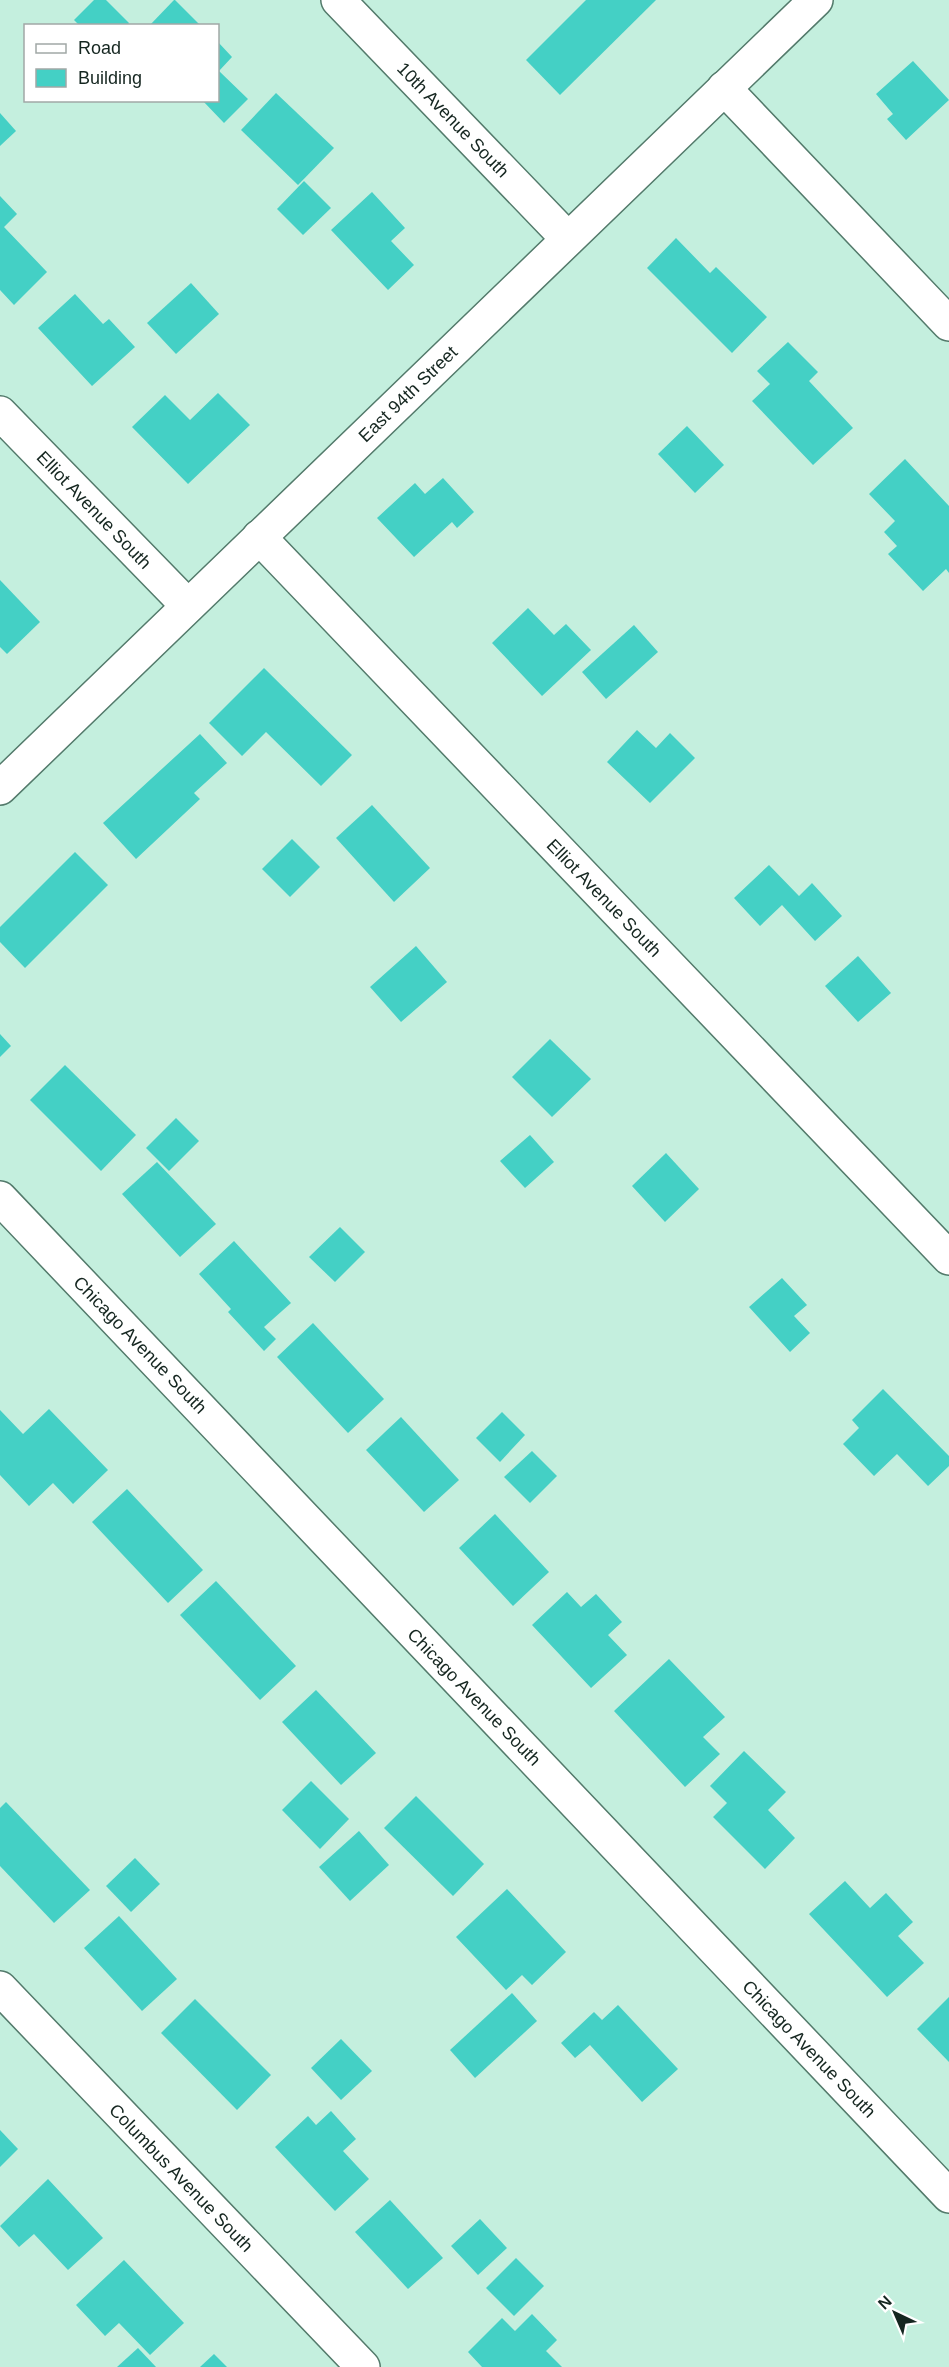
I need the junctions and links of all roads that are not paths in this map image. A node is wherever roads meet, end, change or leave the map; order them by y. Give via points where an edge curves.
1 (338, 0) edge
2 (816, 0) edge
3 (724, 88) junction
4 (568, 239) junction
5 (949, 324) edge
6 (0, 413) edge
7 (259, 537) junction
8 (188, 606) junction
9 (0, 788) edge
10 (0, 1198) edge
11 (949, 1258) edge
12 (0, 1988) edge
13 (949, 2196) edge
14 (363, 2367) edge

1 - 4 street, 10th Avenue South
2 - 3 street, East 94th Street
3 - 4 street, East 94th Street
3 - 5 street
4 - 7 street, East 94th Street
6 - 8 street, Elliot Avenue South
7 - 8 street, East 94th Street
7 - 11 street, Elliot Avenue South
8 - 9 street, East 94th Street
10 - 13 street, Chicago Avenue South
12 - 14 street, Columbus Avenue South

